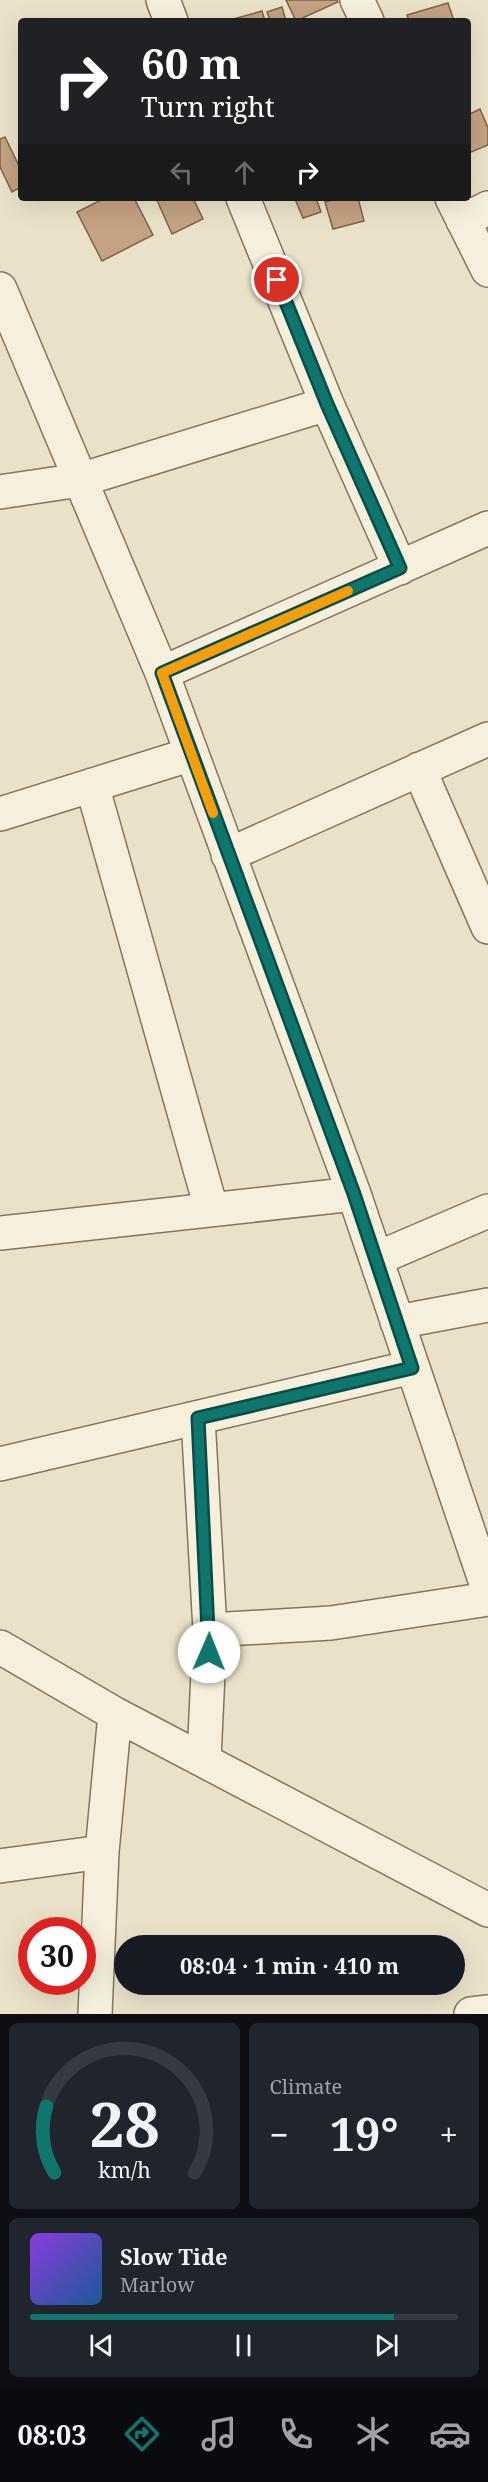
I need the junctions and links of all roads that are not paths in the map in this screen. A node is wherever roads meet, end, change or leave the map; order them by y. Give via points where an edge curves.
1 (163, 0) edge
2 (170, 18) edge
3 (244, 201) edge
4 (468, 209) edge
5 (488, 270) edge
6 (0, 290) edge
7 (327, 404) junction
8 (80, 480) junction
9 (0, 492) edge
10 (488, 528) edge
11 (400, 568) junction
12 (162, 673) junction
13 (488, 739) edge
14 (192, 754) junction
15 (419, 770) junction
16 (92, 785) junction
17 (0, 814) edge
18 (228, 855) junction
19 (488, 927) edge
20 (354, 1194) junction
21 (210, 1208) junction
22 (488, 1211) edge
23 (0, 1233) edge
24 (376, 1259) junction
25 (488, 1305) edge
26 (397, 1322) junction
27 (412, 1368) junction
28 (198, 1418) junction
29 (0, 1464) edge
30 (488, 1589) edge
31 (488, 1599) edge
32 (210, 1630) junction
33 (0, 1647) edge
34 (115, 1714) junction
35 (204, 1760) junction
36 (102, 1852) junction
37 (0, 1866) edge
38 (488, 1910) edge
39 (488, 2012) edge
40 (94, 2014) edge
41 (471, 2014) edge

1 - 2 street
3 - 7 street
4 - 5 street
6 - 8 street
7 - 8 street
7 - 11 street
8 - 9 street
8 - 12 street
10 - 11 street
11 - 12 street
12 - 14 street
13 - 15 street
14 - 16 street
14 - 18 street
15 - 18 street
15 - 19 street
16 - 17 street
16 - 21 street
18 - 20 street
20 - 21 street
20 - 24 street
21 - 23 street
22 - 24 street
24 - 26 street
25 - 26 street
26 - 27 street
27 - 28 street
27 - 30 street
28 - 29 street
28 - 32 street
31 - 32 street via 331,1623
32 - 35 street
33 - 34 street
34 - 35 street
34 - 36 street
35 - 38 street
36 - 37 street
36 - 40 street
39 - 41 street

